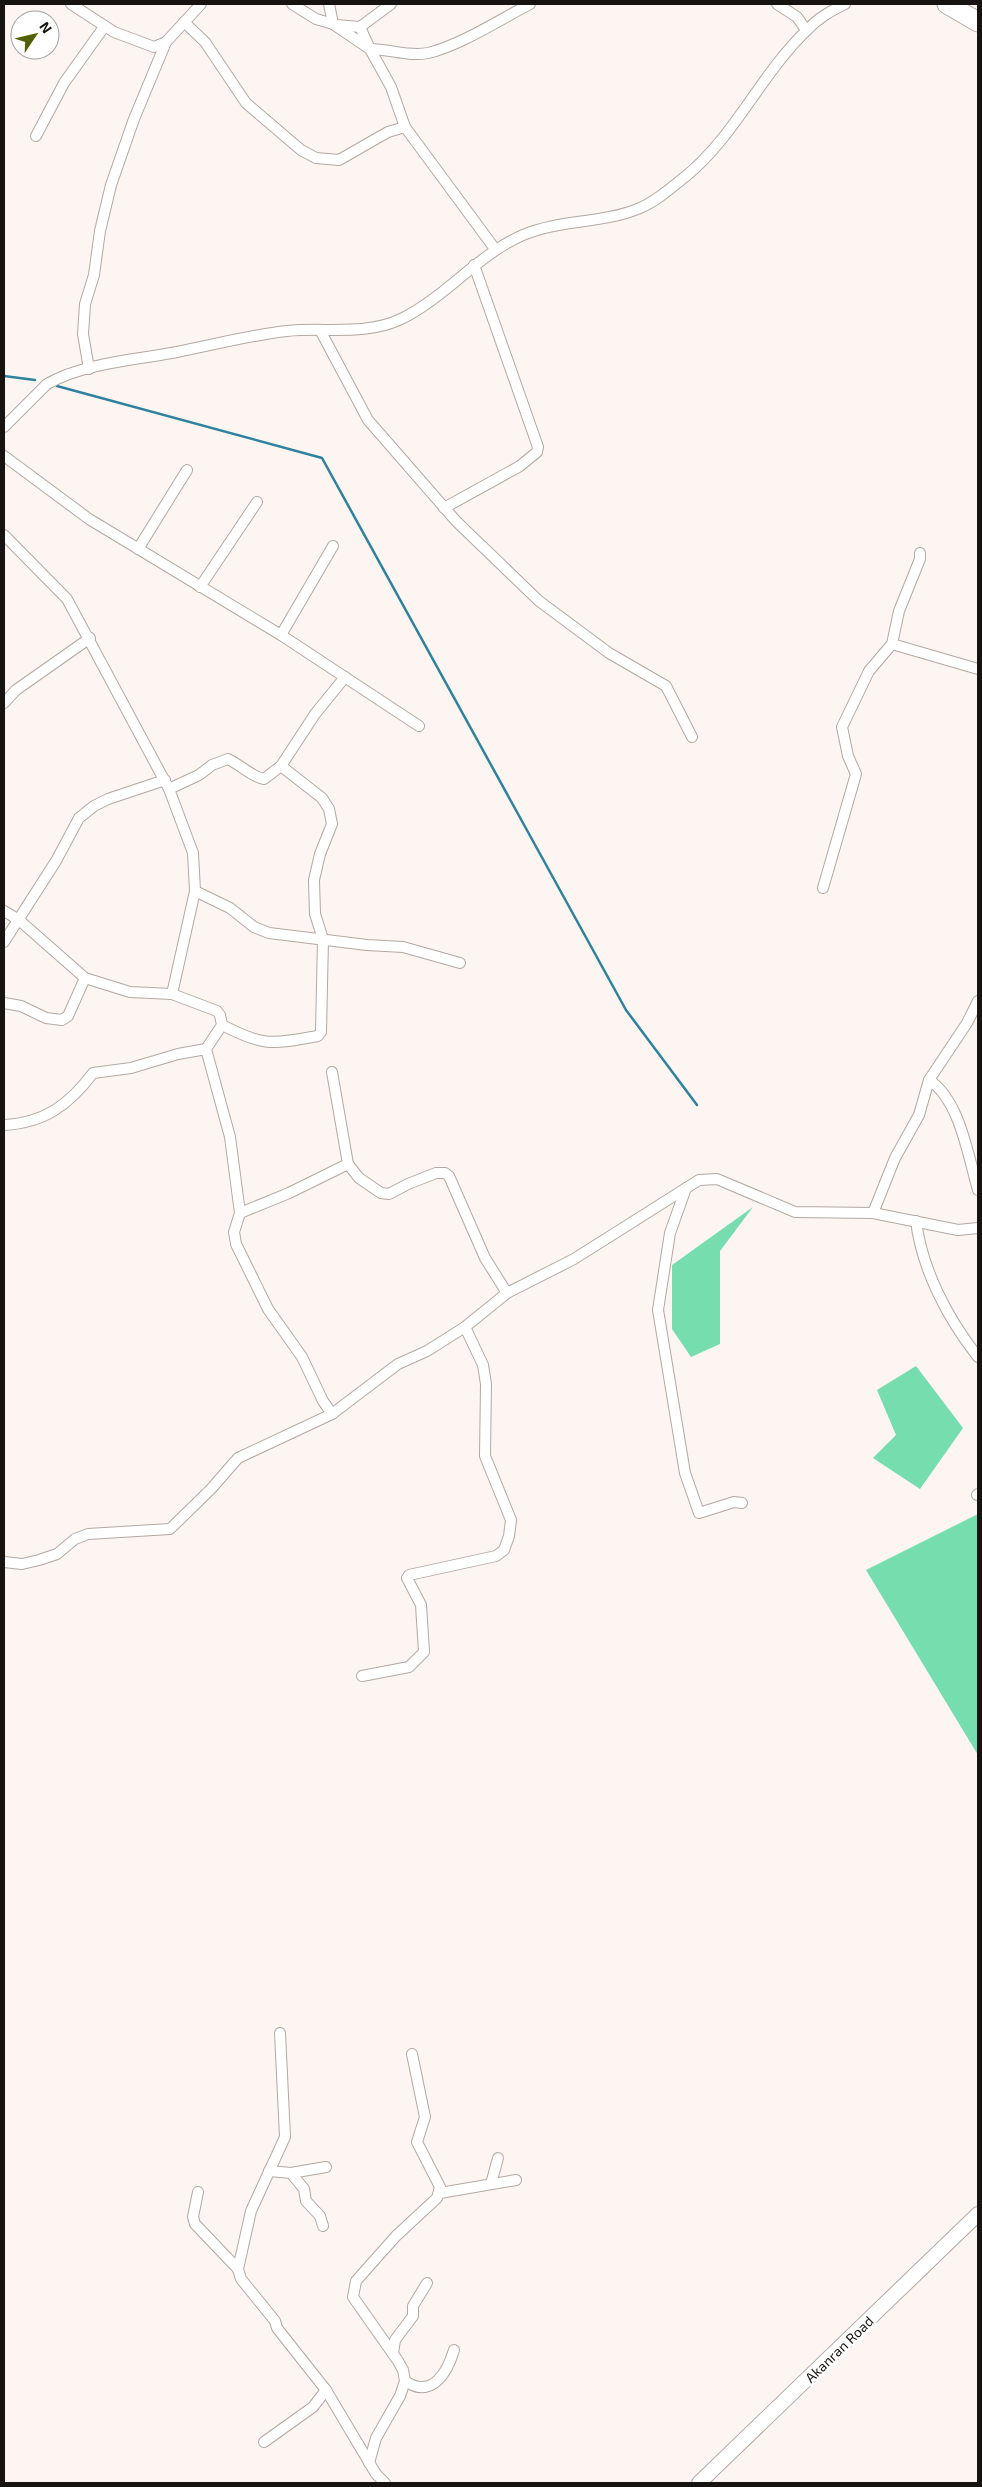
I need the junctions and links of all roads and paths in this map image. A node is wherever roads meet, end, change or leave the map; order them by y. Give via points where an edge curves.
1 (71, 4) edge
2 (201, 4) edge
3 (292, 4) edge
4 (329, 4) edge
5 (391, 4) edge
6 (530, 4) edge
7 (777, 4) edge
8 (845, 4) edge
9 (947, 4) edge
10 (184, 22) junction
11 (978, 22) edge
12 (333, 24) junction
13 (104, 27) junction
14 (360, 27) junction
15 (806, 30) junction
16 (166, 42) junction
17 (370, 49) junction
18 (405, 126) junction
19 (36, 136) dead end
20 (495, 249) junction
21 (474, 266) junction
22 (320, 330) junction
23 (89, 369) junction
24 (4, 428) edge
25 (4, 456) edge
26 (187, 470) dead end
27 (257, 502) dead end
28 (444, 508) junction
29 (4, 535) edge
30 (333, 546) dead end
31 (138, 549) junction
32 (920, 552) dead end
33 (200, 587) junction
34 (281, 635) junction
35 (90, 638) junction
36 (892, 644) junction
37 (978, 668) edge
38 (345, 677) junction
39 (4, 703) edge
40 (419, 726) dead end
41 (692, 737) dead end
42 (281, 766) junction
43 (167, 784) junction
44 (823, 888) dead end
45 (195, 892) junction
46 (4, 911) edge
47 (19, 920) junction
48 (323, 939) junction
49 (4, 942) edge
50 (460, 963) dead end
51 (85, 978) junction
52 (172, 994) junction
53 (978, 1000) edge
54 (4, 1003) edge
55 (222, 1026) junction
56 (206, 1049) junction
57 (332, 1072) dead end
58 (929, 1080) junction
59 (4, 1125) edge
60 (348, 1164) junction
61 (686, 1188) junction
62 (978, 1190) edge
63 (240, 1213) junction
64 (872, 1213) junction
65 (916, 1221) junction
66 (978, 1228) edge
67 (507, 1293) junction
68 (465, 1327) junction
69 (978, 1357) edge
70 (332, 1414) junction
71 (742, 1503) dead end
72 (4, 1562) edge
73 (362, 1676) dead end
74 (280, 2033) dead end
75 (412, 2054) dead end
76 (498, 2158) dead end
77 (326, 2167) dead end
78 (269, 2171) junction
79 (291, 2173) junction
80 (516, 2180) dead end
81 (491, 2184) junction
82 (198, 2192) dead end
83 (440, 2193) junction
84 (978, 2214) edge
85 (323, 2226) dead end
86 (238, 2269) junction
87 (427, 2283) dead end
88 (454, 2350) dead end
89 (393, 2354) junction
90 (405, 2381) junction
91 (326, 2390) junction
92 (264, 2442) dead end
93 (370, 2463) junction
94 (385, 2483) edge
95 (699, 2483) edge

1 - 13 street
2 - 10 street
3 - 12 street via 316,19
4 - 12 street
5 - 14 street
6 - 17 street via 428,53
7 - 15 street via 798,16
8 - 15 street
9 - 11 highway
10 - 16 street
10 - 18 street via 205,42 246,103 301,150 316,158 339,160
12 - 14 street
12 - 17 street
13 - 16 street via 154,47
13 - 19 street via 64,83
14 - 17 street
15 - 20 street via 714,150 654,201 626,212 547,227
16 - 23 street via 134,119 111,185 100,231 94,275 85,304 83,334
17 - 18 street via 391,87
18 - 20 street
20 - 21 street
21 - 22 street via 428,303 400,320 366,329
21 - 28 street via 538,447 537,452 520,466
22 - 23 street via 287,331
22 - 28 street via 368,420
23 - 24 street via 47,384
25 - 31 street via 89,519
26 - 31 street
27 - 33 street
28 - 41 street via 539,601 609,653 666,686
29 - 35 street via 67,599
30 - 34 street
31 - 33 street
32 - 36 street via 899,610
33 - 34 street
34 - 38 street
35 - 39 street via 16,690
35 - 43 street
36 - 37 street
36 - 44 street via 869,671 842,726 848,756 856,774
38 - 40 street
38 - 42 street
42 - 43 street via 264,779 236,762 221,760 199,775
42 - 48 street via 322,798 330,809 332,824 314,880 315,914
43 - 45 street via 193,853
43 - 47 street via 108,799 79,818
45 - 48 street via 230,908 254,927 269,933
45 - 52 street
46 - 47 street
47 - 49 street
47 - 51 street
48 - 50 street via 403,947
48 - 55 street via 320,1034 267,1043 250,1040
51 - 52 street via 130,992
51 - 54 street via 68,1016 62,1020 46,1018 21,1006
52 - 55 street via 217,1011
53 - 58 street via 967,1023
55 - 56 street
56 - 59 street via 131,1068 93,1073 56,1111 28,1123
56 - 63 street via 230,1137
57 - 60 street
58 - 62 street via 946,1095 956,1116
58 - 64 street via 918,1115 895,1158
60 - 63 street
60 - 67 street via 359,1178 389,1194 426,1177 445,1173 485,1258
61 - 64 street via 699,1180 717,1178 795,1212
61 - 67 street via 574,1259
61 - 71 street via 670,1233 658,1310 674,1416 686,1473 699,1513 734,1502
63 - 70 street via 234,1232 236,1244 268,1309 302,1357
64 - 65 street
65 - 66 street via 958,1230
65 - 69 street via 918,1242 934,1284 962,1336
67 - 68 street
68 - 70 street via 427,1351 398,1364
68 - 73 street via 483,1365 486,1384 485,1456 510,1515 509,1536 504,1550 496,1556 409,1575 407,1578 421,1605 424,1652 409,1667
70 - 72 street via 238,1458 170,1529 88,1534 75,1539 57,1554 22,1564
74 - 78 street via 285,2137
75 - 83 street via 425,2117 417,2142
76 - 81 street
77 - 79 street
78 - 79 street
78 - 86 street via 251,2211
79 - 85 street via 304,2189 306,2201 320,2216
80 - 81 street
81 - 83 street
82 - 86 street via 193,2216 195,2224
83 - 89 street via 396,2236 356,2281 353,2289 353,2297 360,2309
84 - 95 main road, Akanran Road
86 - 91 street via 241,2279
87 - 89 street via 413,2306 413,2316 395,2340
88 - 90 street via 431,2386 421,2388
89 - 90 street via 403,2370
90 - 93 street via 376,2438
91 - 92 street via 313,2407
91 - 93 street
93 - 94 street

